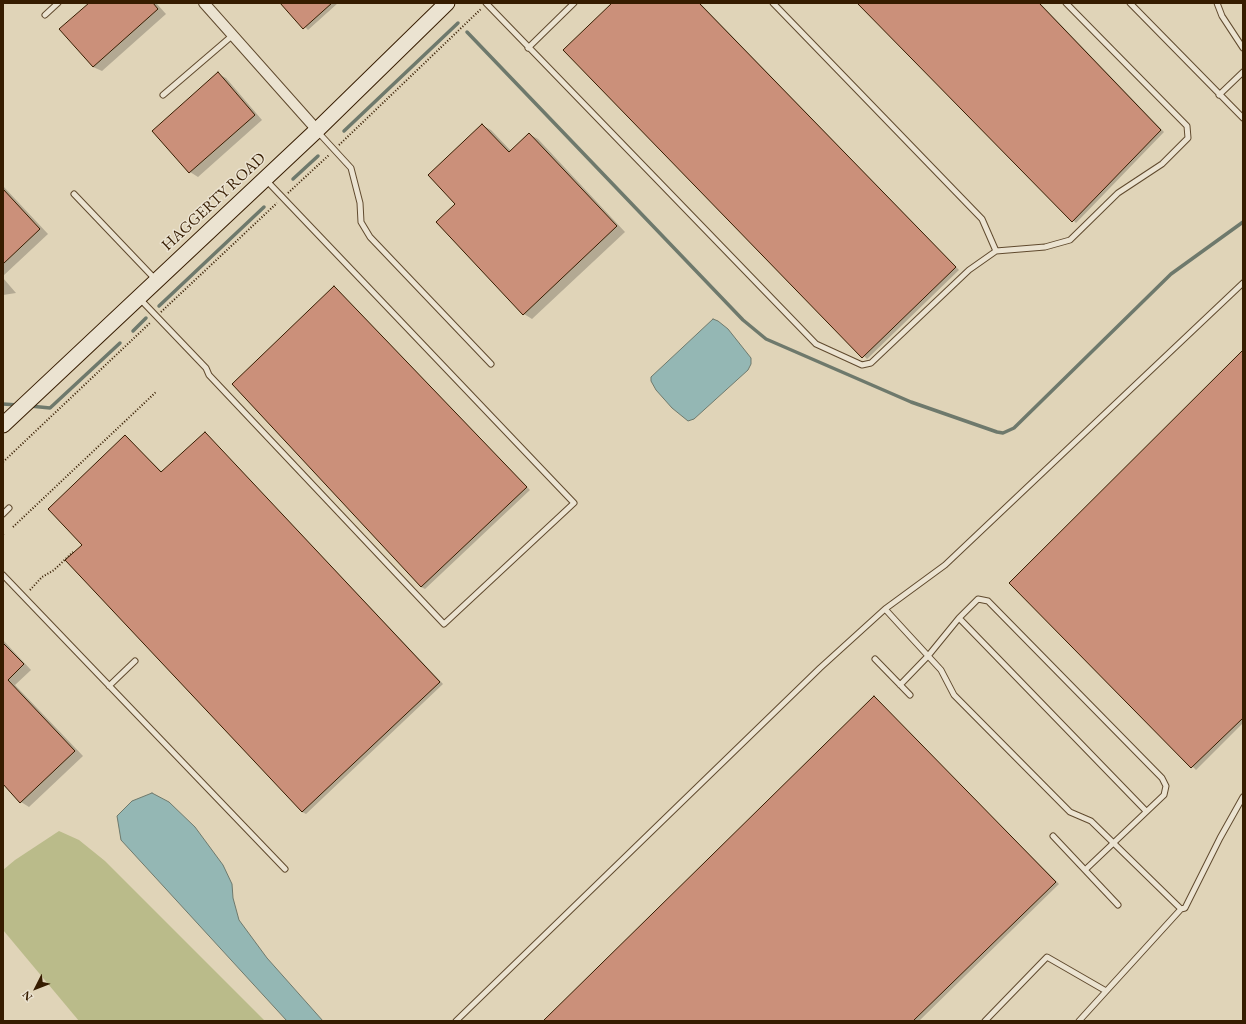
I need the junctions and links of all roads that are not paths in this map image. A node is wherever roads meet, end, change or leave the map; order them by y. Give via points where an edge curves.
1 (58, 3) edge
2 (204, 3) edge
3 (447, 3) edge
4 (486, 3) edge
5 (574, 3) edge
6 (773, 3) edge
7 (1066, 3) edge
8 (1130, 3) edge
9 (1217, 3) edge
10 (45, 15) dead end
11 (232, 35) junction
12 (528, 48) junction
13 (1243, 48) edge
14 (1243, 72) edge
15 (163, 95) dead end
16 (1219, 95) junction
17 (1243, 118) edge
18 (316, 130) junction
19 (265, 179) junction
20 (74, 194) dead end
21 (996, 251) junction
22 (157, 281) junction
23 (1243, 283) edge
24 (140, 298) junction
25 (491, 364) dead end
26 (3, 425) edge
27 (9, 508) dead end
28 (3, 514) edge
29 (3, 575) edge
30 (885, 609) junction
31 (959, 618) junction
32 (928, 656) junction
33 (875, 659) dead end
34 (135, 661) dead end
35 (900, 685) junction
36 (109, 686) junction
37 (910, 695) dead end
38 (1243, 796) edge
39 (1146, 811) junction
40 (1053, 836) dead end
41 (1113, 842) junction
42 (285, 869) dead end
43 (1085, 870) junction
44 (1118, 905) dead end
45 (1181, 909) junction
46 (1106, 991) junction
47 (456, 1021) edge
48 (985, 1021) edge
49 (1079, 1021) edge

1 - 10 lane
2 - 11 street
3 - 18 main road, HAGGERTY ROAD
4 - 12 lane
5 - 12 lane
6 - 21 lane via 982,219
7 - 21 lane via 1187,126 1188,138 1162,164 1118,193 1070,240 1045,247
8 - 16 lane
9 - 13 lane via 1222,16
11 - 15 lane
11 - 18 street
12 - 21 lane via 816,344 828,351 862,365 871,363 969,270
14 - 16 lane
16 - 17 lane
18 - 19 main road, HAGGERTY ROAD
18 - 25 lane via 351,168 360,203 361,222 370,237
19 - 22 main road, HAGGERTY ROAD
19 - 24 lane via 574,503 444,624
20 - 22 lane
22 - 24 main road, HAGGERTY ROAD
23 - 30 lane via 945,565
24 - 26 main road, HAGGERTY ROAD
27 - 28 lane
29 - 36 lane
30 - 32 lane
30 - 47 lane via 820,668
31 - 32 lane
31 - 39 lane
31 - 39 lane via 978,599 988,601 1162,778 1166,786 1164,794
32 - 35 lane
32 - 41 lane via 941,670 954,695 1070,812 1091,821
33 - 35 lane
34 - 36 lane
35 - 37 lane
36 - 42 lane
38 - 45 lane via 1185,908
39 - 41 lane
40 - 43 lane
41 - 43 lane
41 - 45 lane
43 - 44 lane
45 - 46 lane
46 - 48 lane via 1047,958
46 - 49 lane

